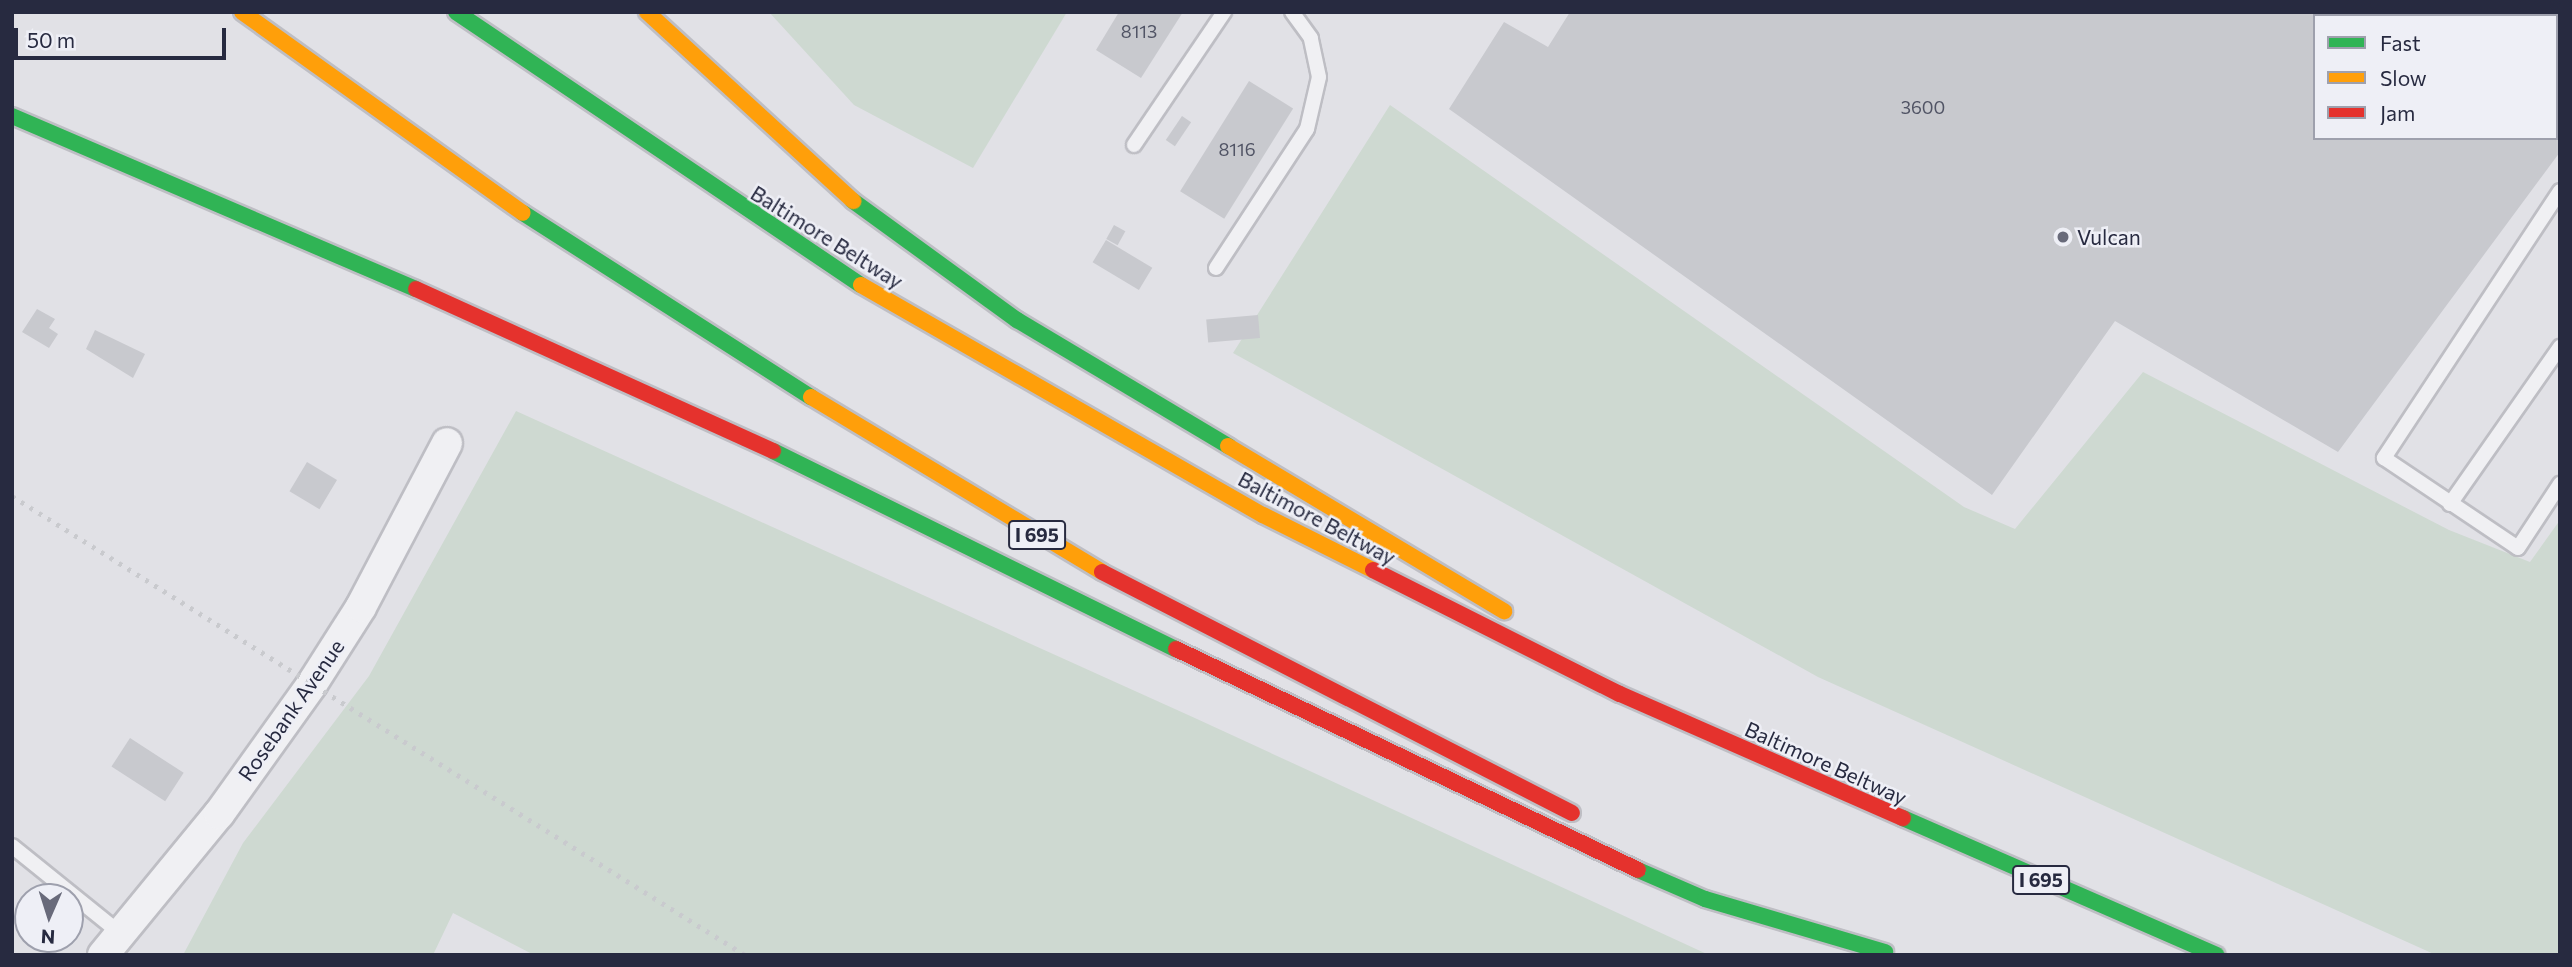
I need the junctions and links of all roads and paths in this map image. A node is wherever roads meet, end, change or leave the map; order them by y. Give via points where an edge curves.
1 (242, 12) edge
2 (456, 12) edge
3 (647, 12) edge
4 (1224, 12) edge
5 (1292, 12) edge
6 (12, 100) edge
7 (12, 116) edge
8 (1134, 145) dead end
9 (164, 176) junction
10 (2560, 191) edge
11 (1216, 268) dead end
12 (2560, 347) edge
13 (447, 443) dead end
14 (2560, 484) edge
15 (2450, 504) junction
16 (1516, 617) dead end
17 (1664, 692) dead end
18 (1867, 805) junction
19 (1587, 820) dead end
20 (12, 846) edge
21 (1725, 884) dead end
22 (111, 944) edge
23 (1888, 953) edge
24 (2216, 955) edge

1 - 19 highway, I 695 via 556,236 952,486 1219,637
2 - 18 highway, Baltimore Beltway / I 695 via 832,268 1070,407 1492,633
3 - 16 highway via 839,191 1017,320
4 - 8 lane
5 - 11 lane via 1311,38 1318,77 1307,129
6 - 9 highway
7 - 9 highway
9 - 23 highway via 733,431 1502,810 1705,899
10 - 15 lane via 2384,458
12 - 15 lane
13 - 22 street, Rosebank Avenue via 361,607 312,684 219,814
14 - 15 lane via 2518,548
17 - 18 highway
18 - 24 highway, Baltimore Beltway / I 695
20 - 22 lane
21 - 23 highway

